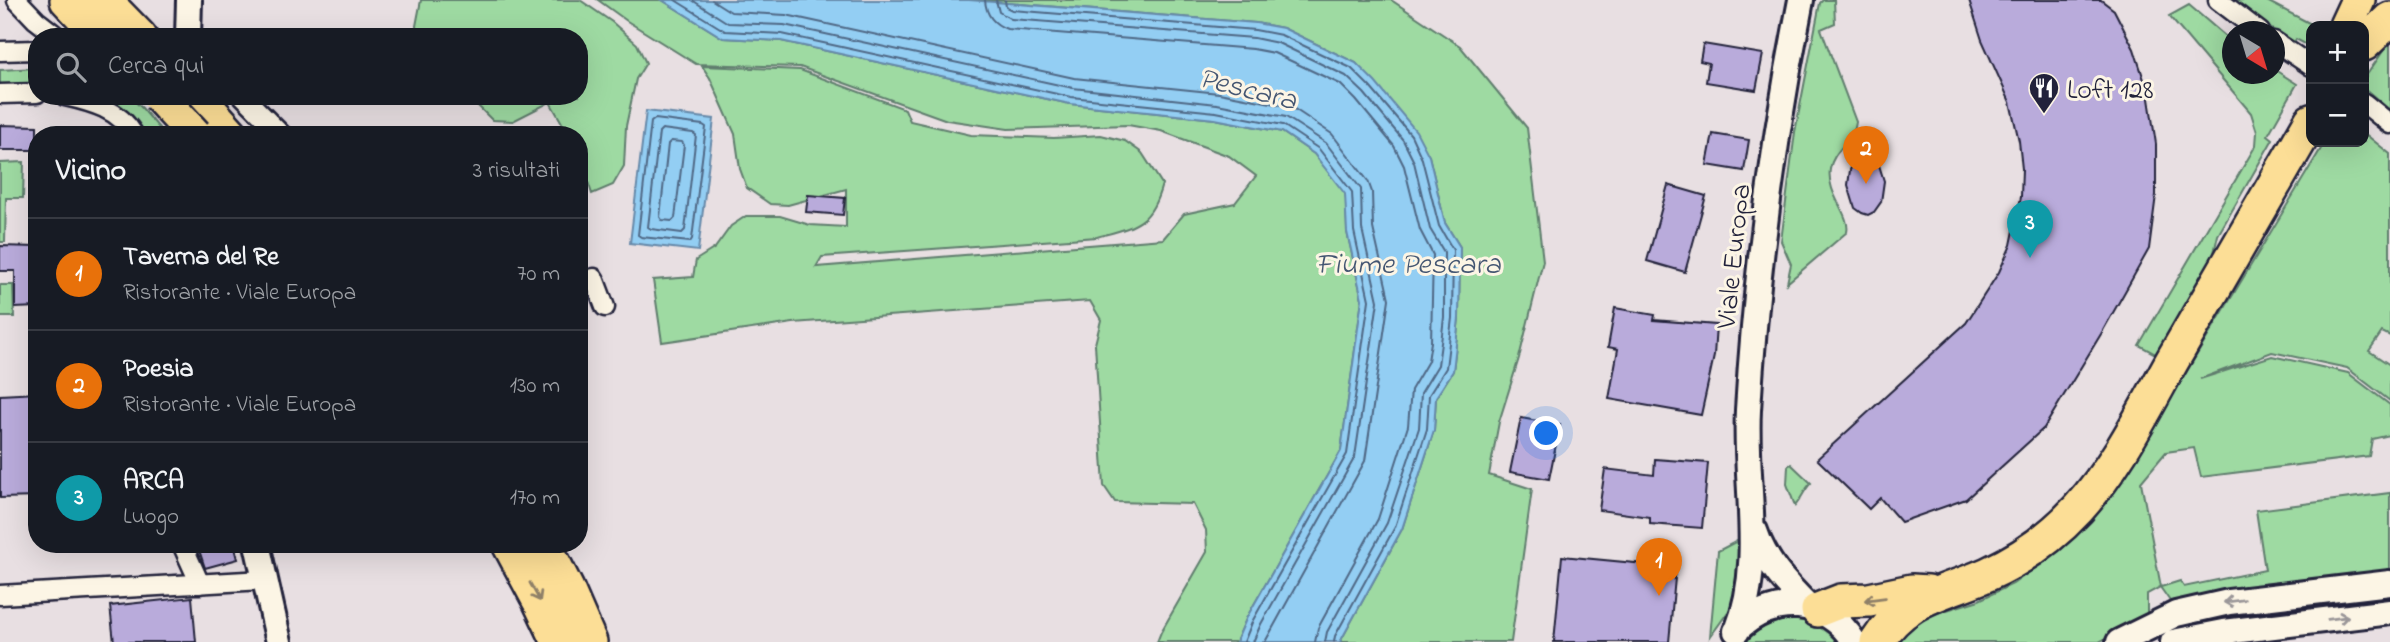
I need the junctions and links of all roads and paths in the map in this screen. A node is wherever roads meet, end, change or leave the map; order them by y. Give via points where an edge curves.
1 (17, 0) edge
2 (104, 0) edge
3 (189, 0) edge
4 (1801, 0) edge
5 (2218, 0) edge
6 (2358, 0) edge
7 (2381, 0) edge
8 (67, 1) edge
9 (2390, 19) edge
10 (2246, 21) edge
11 (2348, 21) edge
12 (2369, 21) edge
13 (46, 28) edge
14 (93, 28) edge
15 (131, 28) edge
16 (188, 28) edge
17 (2369, 39) edge
18 (2285, 49) edge
19 (28, 50) edge
20 (0, 51) edge
21 (2306, 63) edge
22 (28, 93) edge
23 (0, 94) edge
24 (100, 105) edge
25 (167, 105) edge
26 (190, 105) edge
27 (205, 105) edge
28 (252, 105) edge
29 (2369, 108) edge
30 (2390, 124) edge
31 (129, 126) edge
32 (184, 126) edge
33 (191, 126) edge
34 (224, 126) edge
35 (273, 126) edge
36 (2306, 130) edge
37 (588, 280) edge
38 (605, 307) dead end
39 (1752, 520) junction
40 (186, 553) edge
41 (259, 553) edge
42 (514, 553) edge
43 (549, 553) edge
44 (264, 580) junction
45 (2390, 583) edge
46 (200, 584) junction
47 (1934, 593) junction
48 (0, 595) edge
49 (1813, 609) junction
50 (2390, 612) edge
51 (1733, 636) edge
52 (279, 642) edge
53 (559, 642) edge
54 (590, 642) edge
55 (1854, 642) edge
56 (1877, 642) edge
57 (2119, 642) edge
58 (2173, 642) edge

1 - 13 street
2 - 15 highway
3 - 16 main road
4 - 39 main road, Viale Europa via 1776,135 1756,306 1747,430
5 - 10 street
6 - 11 highway
7 - 12 highway
8 - 14 highway
9 - 17 highway
18 - 21 street
19 - 20 street
22 - 23 street
24 - 31 street
25 - 32 highway, bridge
26 - 33 main road
27 - 34 highway
28 - 35 street
29 - 30 street
36 - 47 highway via 2128,439 2090,495 2056,530 2013,561
37 - 38 street via 594,278
39 - 49 main road, Viale Europa via 1770,564
39 - 51 main road, Viale Europa via 1746,607
40 - 46 street
41 - 44 main road
42 -> 53 highway
43 - 54 highway
44 - 46 street
44 - 52 main road
45 -> 57 main road via 2229,602 2176,614
46 - 48 street
47 -> 49 highway via 1912,591
47 - 56 highway via 1904,612
49 - 51 main road via 1775,607 1754,616
49 - 55 main road, Viale Europa via 1840,624
58 -> 50 main road

